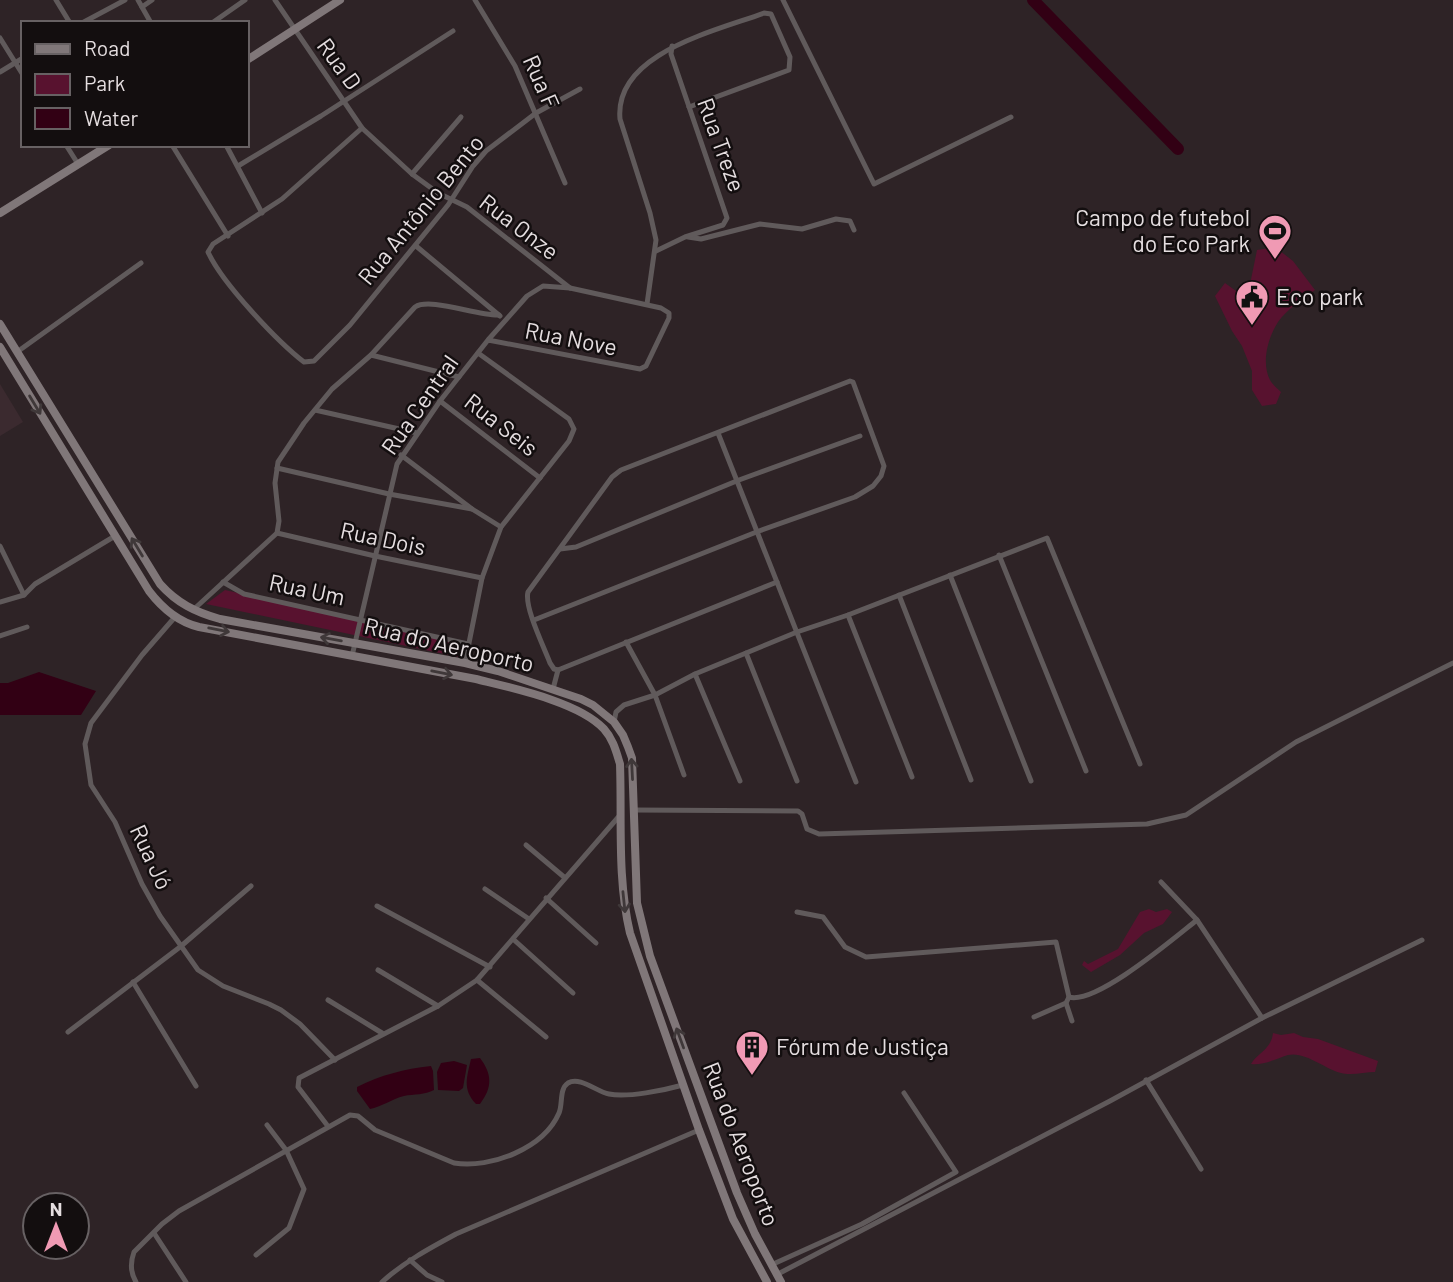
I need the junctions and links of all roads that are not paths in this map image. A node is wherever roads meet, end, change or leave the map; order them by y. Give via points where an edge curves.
1 (56, 0) edge
2 (125, 0) edge
3 (138, 0) edge
4 (152, 0) edge
5 (245, 0) edge
6 (275, 0) edge
7 (340, 0) edge
8 (475, 0) edge
9 (783, 0) edge
10 (142, 7) junction
11 (69, 21) edge
12 (86, 21) edge
13 (150, 21) edge
14 (215, 21) edge
15 (293, 31) junction
16 (453, 31) dead end
17 (0, 38) edge
18 (672, 46) junction
19 (21, 59) edge
20 (248, 60) edge
21 (15, 63) junction
22 (0, 72) edge
23 (21, 72) edge
24 (580, 89) dead end
25 (344, 101) junction
26 (689, 107) junction
27 (536, 113) junction
28 (461, 117) dead end
29 (1011, 117) dead end
30 (362, 128) junction
31 (379, 144) joint
32 (67, 147) edge
33 (105, 147) edge
34 (173, 147) edge
35 (227, 147) edge
36 (78, 164) junction
37 (238, 166) junction
38 (412, 174) junction
39 (565, 183) dead end
40 (452, 200) junction
41 (0, 213) edge
42 (262, 213) junction
43 (854, 230) dead end
44 (228, 236) junction
45 (685, 237) junction
46 (416, 246) junction
47 (656, 251) junction
48 (141, 263) dead end
49 (570, 288) junction
50 (647, 304) junction
51 (499, 315) junction
52 (506, 320) junction
53 (1, 329) edge
54 (488, 340) junction
55 (0, 347) edge
56 (17, 352) junction
57 (478, 353) junction
58 (371, 355) junction
59 (459, 377) junction
60 (440, 401) junction
61 (314, 410) junction
62 (417, 433) junction
63 (718, 433) junction
64 (860, 436) dead end
65 (401, 455) junction
66 (277, 468) junction
67 (540, 478) junction
68 (738, 480) junction
69 (389, 494) junction
70 (472, 509) junction
71 (500, 527) junction
72 (759, 531) junction
73 (277, 533) junction
74 (115, 536) junction
75 (0, 546) edge
76 (559, 549) junction
77 (999, 555) junction
78 (375, 556) junction
79 (950, 575) junction
80 (482, 578) junction
81 (223, 582) junction
82 (777, 582) junction
83 (24, 595) junction
84 (899, 595) junction
85 (0, 602) edge
86 (192, 610) junction
87 (848, 615) junction
88 (175, 617) junction
89 (361, 619) junction
90 (534, 621) junction
91 (27, 627) dead end
92 (797, 632) junction
93 (0, 636) edge
94 (626, 642) junction
95 (355, 643) junction
96 (468, 644) junction
97 (746, 653) junction
98 (352, 656) junction
99 (465, 663) junction
100 (1453, 663) edge
101 (558, 670) junction
102 (695, 674) junction
103 (553, 689) junction
104 (655, 695) junction
105 (614, 722) junction
106 (1140, 764) dead end
107 (1086, 771) dead end
108 (684, 775) dead end
109 (912, 777) dead end
110 (971, 780) dead end
111 (740, 781) dead end
112 (797, 781) dead end
113 (1031, 781) dead end
114 (856, 782) dead end
115 (634, 810) junction
116 (621, 814) junction
117 (526, 845) dead end
118 (622, 870) junction
119 (635, 870) junction
120 (564, 877) junction
121 (1161, 882) dead end
122 (251, 886) dead end
123 (485, 889) dead end
124 (546, 898) junction
125 (377, 906) dead end
126 (797, 912) dead end
127 (528, 919) junction
128 (1196, 920) junction
129 (513, 939) junction
130 (1422, 940) dead end
131 (596, 943) dead end
132 (180, 947) junction
133 (490, 967) junction
134 (378, 970) dead end
135 (477, 980) junction
136 (133, 982) junction
137 (573, 993) dead end
138 (328, 1000) dead end
139 (1067, 1000) junction
140 (438, 1006) junction
141 (1034, 1017) dead end
142 (1262, 1018) junction
143 (1072, 1021) dead end
144 (68, 1032) dead end
145 (382, 1033) junction
146 (546, 1037) dead end
147 (335, 1060) junction
148 (1146, 1080) junction
149 (683, 1085) junction
150 (196, 1086) dead end
151 (904, 1093) dead end
152 (267, 1125) dead end
153 (327, 1125) junction
154 (699, 1130) junction
155 (721, 1148) junction
156 (286, 1150) junction
157 (708, 1154) junction
158 (1200, 1169) dead end
159 (154, 1233) junction
160 (256, 1255) dead end
161 (410, 1260) junction
162 (771, 1265) junction
163 (779, 1278) edge
164 (136, 1282) edge
165 (186, 1282) edge
166 (382, 1282) edge
167 (442, 1282) edge
168 (767, 1282) edge

1 - 11 street
2 - 12 street
3 - 10 street
4 - 10 street
5 - 14 street
6 - 15 street, Rua D
7 - 15 main road
8 - 27 street, Rua F via 507,51
9 - 29 street via 874,184
10 - 13 street
15 - 20 main road
15 - 25 street, Rua D
16 - 25 street
17 - 21 street
18 - 26 street, Rua Treze
18 - 26 street via 768,13 774,17 790,57 791,67 786,72
18 - 47 street via 636,72 619,103
19 - 21 street
21 - 22 street
21 - 23 street
24 - 27 street, Rua Antônio Bento
25 - 30 street, Rua D
25 - 37 street
26 - 45 street, Rua Treze via 727,218 723,225
27 - 39 street, Rua F
27 - 40 street, Rua Antônio Bento via 486,151
28 - 38 street
30 - 31 street, Rua D
30 - 42 street
31 - 38 street, Rua Onze
32 - 36 street
33 - 36 main road
34 - 44 street
35 - 37 street
36 - 41 main road
37 - 42 street
38 - 40 street, Rua Onze
40 - 46 street, Rua Antônio Bento
40 - 49 street, Rua Onze
42 - 44 street
43 - 45 street via 850,221 836,219 802,229 760,225 701,239
44 - 46 street, Rua Antônio Bento via 210,247 209,256 239,296 304,362 314,361 328,349
45 - 47 street, Rua Treze
46 - 51 street
47 - 50 street
48 - 56 street
49 - 50 street, Rua Central
49 - 52 street, Rua Central via 535,289
50 - 54 street, Rua Nove via 667,310 669,318 646,366 637,369
51 - 52 street
51 - 58 street via 420,303
52 - 54 street, Rua Central
53 - 56 main road, Rua do Aeroporto
54 - 57 street, Rua Central
55 -> 74 main road, Rua do Aeroporto
86 -> 56 main road, Rua do Aeroporto via 160,584
57 - 59 street, Rua Central
57 - 67 street via 573,423 569,441
58 - 59 street
58 - 61 street
59 - 60 street, Rua Central
60 - 62 street, Rua Central
60 - 67 street, Rua Seis
61 - 62 street
61 - 66 street
62 - 65 street, Rua Central
63 - 68 street
63 - 72 street via 850,381 856,386 884,466 881,476 855,497
63 - 76 street via 621,470
64 - 68 street
65 - 69 street, Rua Central
65 - 70 street
66 - 69 street
66 - 73 street
67 - 71 street
68 - 72 street
68 - 76 street via 576,547
69 - 70 street
69 - 78 street, Rua Central
70 - 71 street
71 - 80 street
72 - 82 street
72 - 90 street
73 - 78 street, Rua Dois
73 - 81 street
74 - 83 street
74 - 88 main road, Rua do Aeroporto via 149,591
75 - 83 street
76 - 90 street via 528,592
77 - 79 street
77 - 106 street via 1049,540
77 - 107 street
78 - 80 street, Rua Dois
78 - 89 street, Rua Central
79 - 84 street
79 - 113 street
80 - 96 street
81 - 86 street
81 - 89 street, Rua Um via 244,594
82 - 92 street
82 - 94 street
83 - 85 street
84 - 87 street
84 - 110 street
95 -> 86 main road, Rua do Aeroporto
87 - 92 street
87 - 109 street
88 -> 98 main road, Rua do Aeroporto via 199,627
88 - 132 street, Rua Jó via 91,723 85,744 91,785
89 - 95 street, Rua Central
89 - 96 street, Rua Um
90 - 101 street via 550,663
91 - 93 street
92 - 97 street
92 - 114 street
94 - 101 street
94 - 104 street
95 - 98 street, Rua Central
95 - 99 main road, Rua do Aeroporto
96 - 99 street
97 - 102 street
97 - 112 street
98 -> 116 main road, Rua do Aeroporto via 487,682 579,711 604,729 615,749 620,764
99 - 103 main road, Rua do Aeroporto
100 - 115 street via 1296,742 1186,815 1147,824 818,834 807,829 798,811
101 - 103 street
102 - 104 street
102 - 111 street
103 - 105 main road, Rua do Aeroporto via 593,705
104 - 105 street via 624,705
104 - 108 street
115 -> 105 main road, Rua do Aeroporto via 632,758
115 - 119 main road, Rua do Aeroporto
116 - 118 main road, Rua do Aeroporto
116 - 120 street
117 - 120 street
118 - 119 main road
118 -> 149 main road, Rua do Aeroporto via 630,933
155 -> 119 main road, Rua do Aeroporto via 650,956 639,919
120 - 124 street
121 - 128 street
122 - 132 street
123 - 127 street
124 - 127 street
124 - 131 street
125 - 133 street
126 - 139 street via 823,917 845,947 866,957 1056,942
127 - 129 street
128 - 139 street via 1116,980 1084,998
128 - 142 street
129 - 133 street
129 - 137 street
130 - 142 street
132 - 136 street
132 - 147 street, Rua Jó via 206,977 269,1003 300,1024
133 - 135 street
134 - 140 street
135 - 140 street
135 - 146 street
136 - 144 street
136 - 150 street
138 - 145 street
139 - 141 street
139 - 143 street
140 - 145 street
142 - 148 street
145 - 147 street
147 - 153 street via 297,1081
148 - 158 street
148 - 163 street
149 - 153 street via 611,1095 574,1081 563,1089 561,1111 545,1135 506,1158 465,1165 375,1130 358,1116
149 - 154 main road, Rua do Aeroporto
151 - 162 street via 956,1172 862,1224
152 - 156 street
153 - 156 street
154 - 157 main road, Rua do Aeroporto
154 - 161 street via 495,1215
155 - 157 main road
155 - 162 main road, Rua do Aeroporto
156 - 159 street via 179,1211
156 - 160 street via 304,1189 289,1228
157 - 168 main road, Rua do Aeroporto via 733,1219
159 - 164 street via 134,1252 130,1267
159 - 165 street
161 - 166 street
161 - 167 street
162 - 163 main road, Rua do Aeroporto

